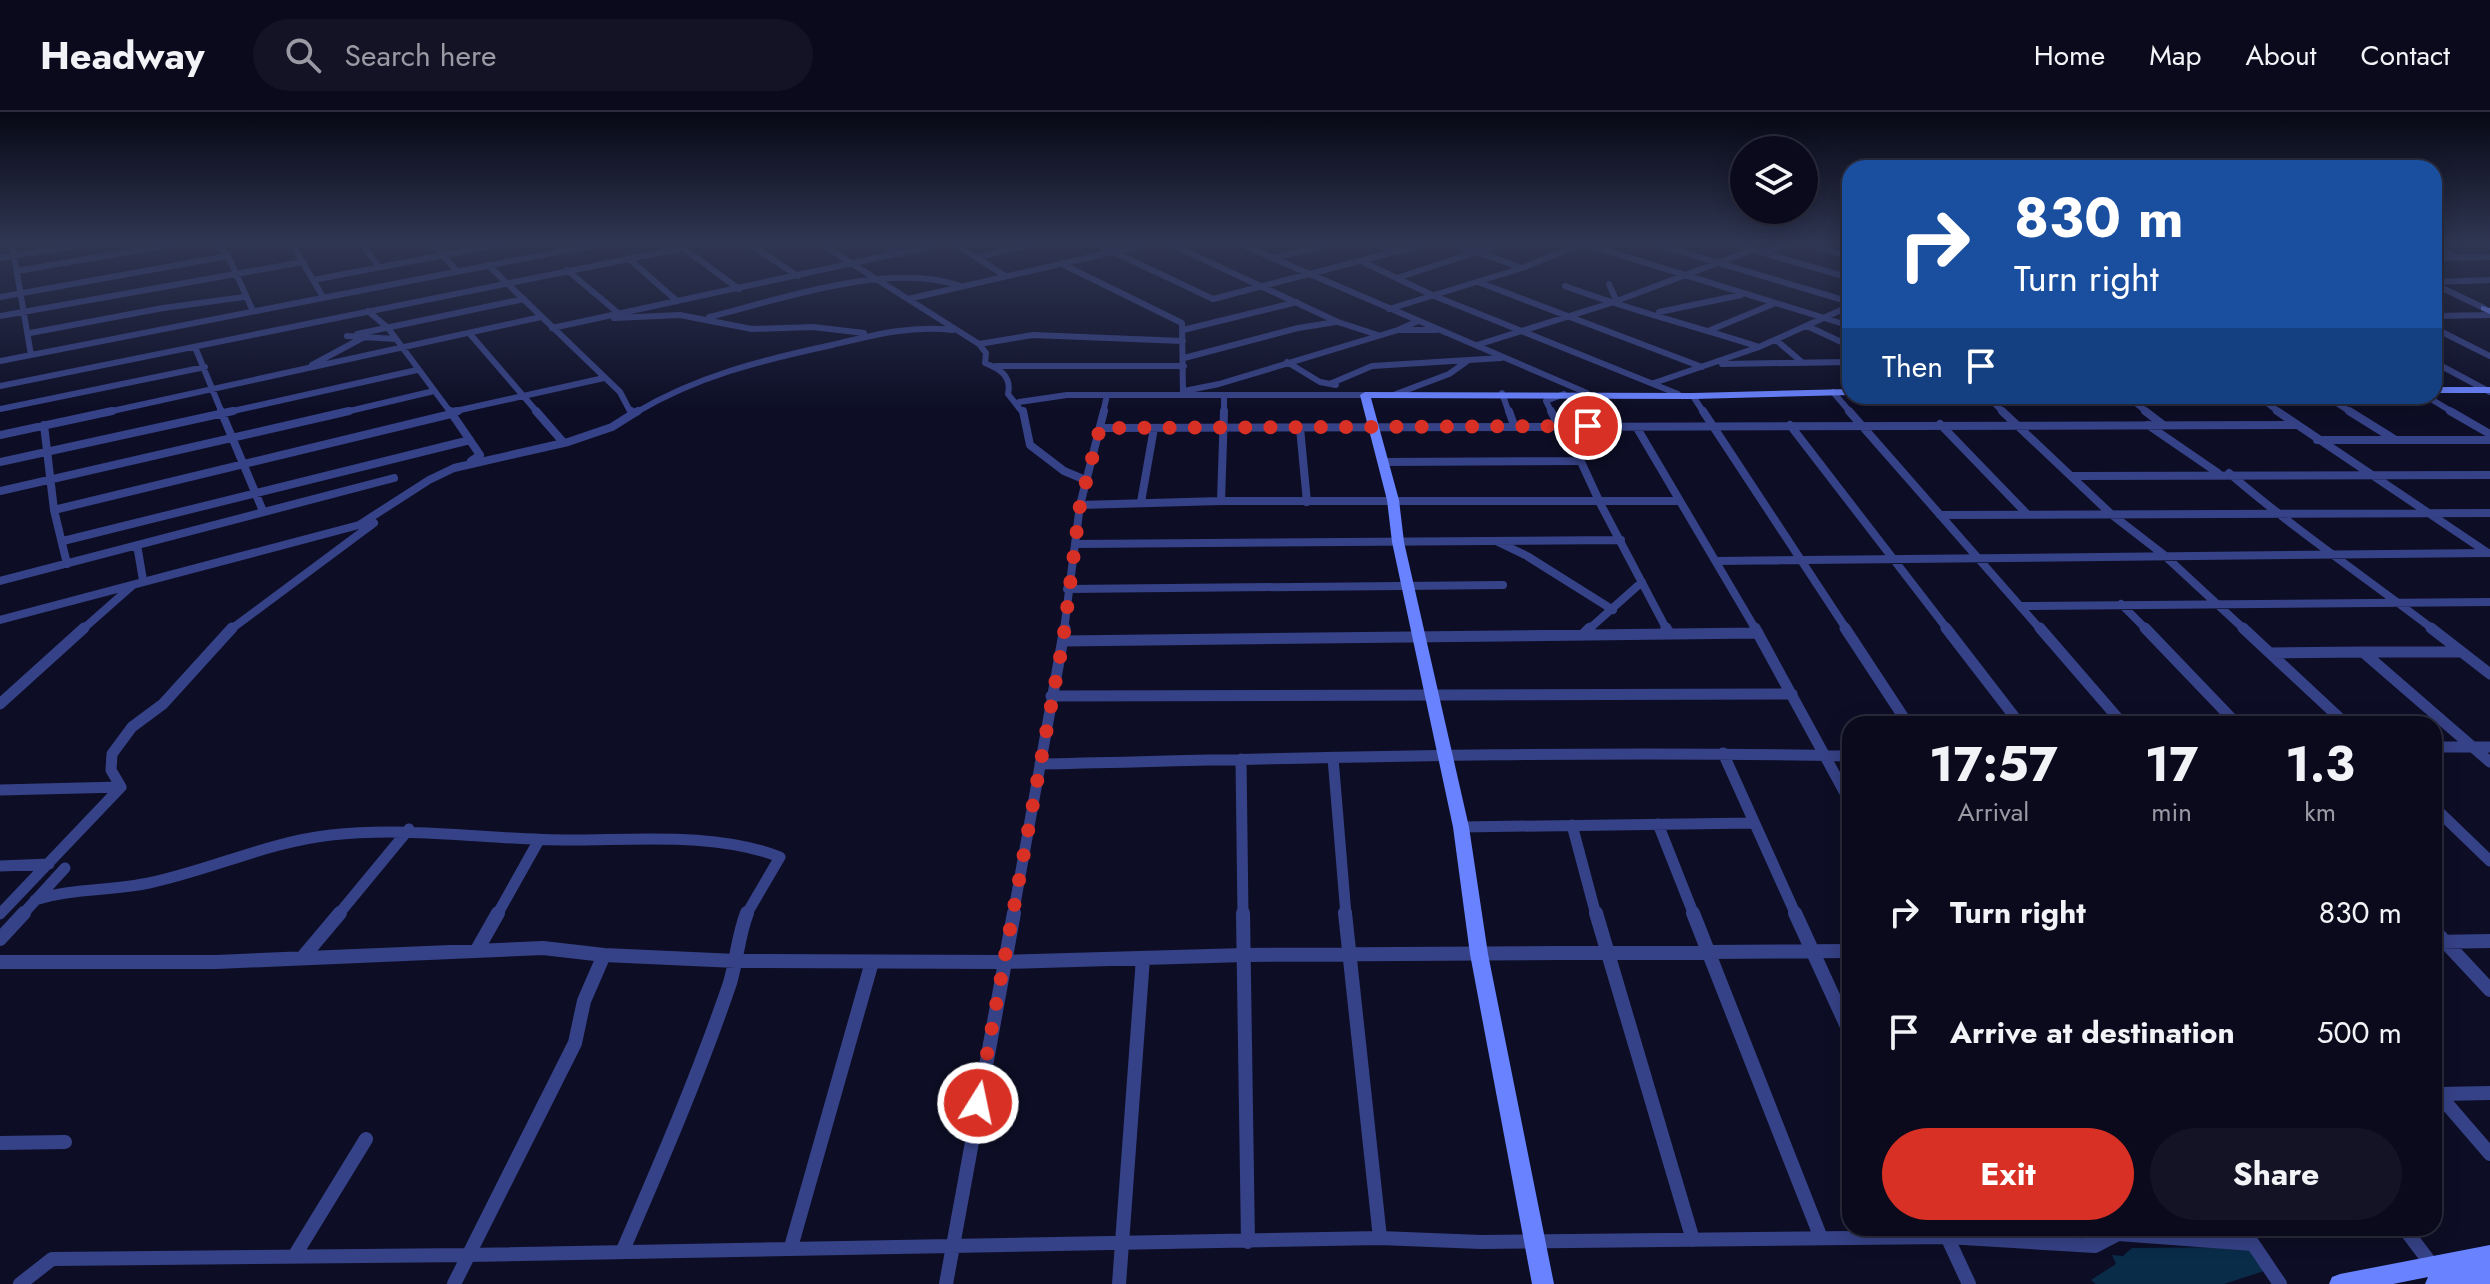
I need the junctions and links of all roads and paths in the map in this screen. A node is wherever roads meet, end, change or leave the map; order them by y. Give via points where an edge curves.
1 (22, 299) edge
2 (95, 299) edge
3 (232, 299) edge
4 (245, 299) edge
5 (315, 299) edge
6 (429, 299) edge
7 (524, 299) joint
8 (601, 299) edge
9 (674, 299) edge
10 (689, 299) edge
11 (788, 299) edge
12 (908, 299) edge
13 (1136, 299) edge
14 (1290, 299) edge
15 (1366, 299) edge
16 (1421, 299) edge
17 (1442, 299) edge
18 (1523, 299) edge
19 (1604, 299) edge
20 (1613, 299) edge
21 (1623, 299) edge
22 (1724, 299) edge
23 (1755, 299) edge
24 (2464, 299) edge
25 (677, 301) junction
26 (1297, 302) junction
27 (1614, 302) junction
28 (1773, 304) junction
29 (1389, 309) junction
30 (1842, 309) edge
31 (2488, 310) edge
32 (25, 311) junction
33 (253, 311) junction
34 (368, 311) junction
35 (617, 312) junction
36 (1652, 313) junction
37 (2442, 315) edge
38 (0, 316) edge
39 (1569, 316) junction
40 (541, 317) junction
41 (592, 318) junction
42 (705, 318) junction
43 (1824, 319) junction
44 (1419, 320) junction
45 (1338, 322) junction
46 (1842, 324) edge
47 (1807, 326) junction
48 (388, 328) junction
49 (552, 328) junction
50 (1183, 330) junction
51 (1398, 330) junction
52 (1444, 330) junction
53 (1525, 330) junction
54 (1708, 331) junction
55 (2442, 332) edge
56 (30, 333) junction
57 (876, 333) junction
58 (357, 334) junction
59 (470, 334) junction
60 (966, 335) junction
61 (1378, 335) junction
62 (347, 336) dead end
63 (366, 336) junction
64 (396, 339) junction
65 (1776, 340) junction
66 (1183, 341) junction
67 (1842, 342) edge
68 (979, 344) junction
69 (1479, 346) junction
70 (195, 347) junction
71 (1759, 347) junction
72 (403, 349) junction
73 (31, 355) junction
74 (2490, 356) edge
75 (1503, 358) junction
76 (1472, 359) junction
77 (0, 361) edge
78 (1184, 362) junction
79 (1287, 362) junction
80 (1842, 362) edge
81 (1803, 363) junction
82 (1712, 364) junction
83 (996, 366) junction
84 (2442, 366) edge
85 (205, 367) junction
86 (1702, 367) junction
87 (304, 370) junction
88 (417, 370) junction
89 (604, 378) junction
90 (1332, 383) junction
91 (1654, 383) junction
92 (0, 386) edge
93 (213, 388) junction
94 (2442, 390) edge
95 (2488, 390) edge
96 (434, 391) junction
97 (1577, 392) junction
98 (1833, 392) junction
99 (1842, 392) edge
100 (1183, 393) junction
101 (1502, 393) junction
102 (1347, 394) junction
103 (1396, 394) junction
104 (1678, 394) junction
105 (1107, 395) junction
106 (1365, 395) junction
107 (526, 396) junction
108 (1224, 396) junction
109 (1693, 396) junction
110 (1019, 402) junction
111 (1842, 403) edge
112 (1843, 404) edge
113 (1996, 404) edge
114 (2137, 404) edge
115 (2269, 404) edge
116 (2339, 404) edge
117 (2439, 404) edge
118 (0, 409) edge
119 (225, 412) junction
120 (451, 413) junction
121 (631, 415) junction
122 (1860, 424) junction
123 (1940, 424) junction
124 (2019, 424) junction
125 (2147, 424) junction
126 (2162, 424) junction
127 (44, 425) junction
128 (1514, 425) junction
129 (1561, 425) junction
130 (1790, 425) junction
131 (2297, 425) junction
132 (1374, 427) junction
133 (1715, 427) junction
134 (1100, 428) junction
135 (1154, 428) junction
136 (1221, 428) junction
137 (1300, 428) junction
138 (1637, 428) junction
139 (2490, 434) edge
140 (0, 435) edge
141 (234, 438) junction
142 (470, 440) junction
143 (2317, 440) junction
144 (2395, 440) junction
145 (2490, 440) edge
146 (563, 442) junction
147 (46, 452) junction
148 (1578, 461) junction
149 (0, 462) edge
150 (1382, 462) junction
151 (244, 464) junction
152 (463, 466) junction
153 (2224, 474) junction
154 (2368, 474) junction
155 (2490, 475) edge
156 (2073, 476) junction
157 (394, 478) dead end
158 (50, 479) junction
159 (1088, 481) junction
160 (0, 491) edge
161 (257, 492) junction
162 (1393, 500) junction
163 (1596, 500) junction
164 (1221, 501) junction
165 (1679, 501) junction
166 (1141, 502) junction
167 (1307, 502) junction
168 (1080, 505) junction
169 (54, 510) junction
170 (387, 510) junction
171 (263, 511) junction
172 (2426, 512) junction
173 (2275, 513) junction
174 (2490, 513) edge
175 (2027, 514) junction
176 (2111, 514) junction
177 (1940, 515) junction
178 (1621, 540) junction
179 (63, 541) junction
180 (1495, 541) junction
181 (1398, 542) junction
182 (1075, 544) junction
183 (137, 545) junction
184 (2489, 554) edge
185 (2164, 555) junction
186 (2337, 555) junction
187 (1893, 557) junction
188 (1977, 557) junction
189 (1802, 560) junction
190 (1717, 561) junction
191 (67, 564) junction
192 (0, 581) edge
193 (140, 581) junction
194 (1642, 582) junction
195 (1503, 585) dead end
196 (1408, 587) junction
197 (1067, 589) junction
198 (2396, 601) junction
199 (2214, 602) junction
200 (2478, 602) junction
201 (2490, 602) edge
202 (2121, 604) junction
203 (2020, 606) junction
204 (1613, 610) junction
205 (2490, 611) edge
206 (0, 620) edge
207 (1758, 633) junction
208 (1669, 634) junction
209 (1583, 635) junction
210 (1420, 638) junction
211 (1063, 641) junction
212 (2363, 652) junction
213 (2462, 652) junction
214 (2270, 653) junction
215 (2490, 674) edge
216 (1430, 693) junction
217 (1792, 694) junction
218 (1051, 696) junction
219 (0, 704) edge
220 (1903, 716) edge
221 (2014, 716) edge
222 (2116, 716) edge
223 (2229, 716) edge
224 (2337, 716) edge
225 (2437, 716) edge
226 (2442, 720) edge
227 (2442, 747) edge
228 (2473, 747) junction
229 (2490, 747) edge
230 (1723, 753) junction
231 (1445, 755) junction
232 (1825, 756) junction
233 (1842, 756) edge
234 (1333, 758) junction
235 (1241, 759) junction
236 (2490, 762) edge
237 (1040, 764) junction
238 (121, 787) junction
239 (1842, 787) edge
240 (0, 790) edge
241 (2442, 815) edge
242 (1754, 823) junction
243 (1658, 824) junction
244 (1572, 825) junction
245 (1461, 827) junction
246 (409, 829) junction
247 (539, 840) junction
248 (2490, 861) edge
249 (49, 864) junction
250 (0, 866) edge
251 (65, 868) dead end
252 (35, 900) junction
253 (0, 914) edge
254 (0, 939) edge
255 (2490, 941) edge
256 (2442, 942) edge
257 (2442, 944) edge
258 (1810, 949) junction
259 (477, 950) junction
260 (1707, 950) junction
261 (1606, 951) junction
262 (1842, 951) edge
263 (1479, 954) junction
264 (604, 955) junction
265 (1245, 955) junction
266 (1349, 956) junction
267 (303, 957) junction
268 (1143, 958) junction
269 (736, 961) junction
270 (0, 962) edge
271 (872, 962) junction
272 (1003, 962) junction
273 (2490, 990) edge
274 (1842, 1016) edge
275 (2442, 1092) edge
276 (2490, 1093) edge
277 (2442, 1099) edge
278 (366, 1139) dead end
279 (65, 1142) dead end
280 (0, 1143) edge
281 (2490, 1154) edge
282 (1862, 1236) edge
283 (1947, 1236) edge
284 (1988, 1236) edge
285 (2089, 1236) edge
286 (2114, 1236) edge
287 (2145, 1236) edge
288 (2248, 1236) edge
289 (2409, 1236) edge
290 (1380, 1238) junction
291 (1821, 1238) junction
292 (1693, 1240) junction
293 (1122, 1242) junction
294 (1248, 1242) junction
295 (1534, 1242) junction
296 (953, 1244) junction
297 (2253, 1244) junction
298 (2095, 1246) junction
299 (791, 1247) junction
300 (623, 1250) junction
301 (295, 1255) junction
302 (469, 1255) junction
303 (2490, 1255) edge
304 (2434, 1275) edge
305 (2490, 1275) edge
306 (20, 1284) edge
307 (454, 1284) edge
308 (946, 1284) edge
309 (1119, 1284) edge
310 (1543, 1284) edge
311 (1969, 1284) edge
312 (2280, 1284) edge
313 (2340, 1284) edge

1 - 32 street
2 - 32 street
3 - 56 street
4 - 33 street
5 - 33 street
6 - 34 street
7 - 40 street
7 - 48 street
8 - 35 street
9 - 25 street
10 - 25 street
11 - 42 street
12 - 60 street
13 - 50 street via 1182,323
14 - 26 street
15 - 29 street
16 - 29 street
17 - 53 street
18 - 39 street
19 - 27 street
20 - 27 street
21 - 27 street
22 - 36 street
23 - 28 street
24 - 31 street
25 - 35 street
26 - 45 street
26 - 50 street
27 - 36 street
27 - 39 street
28 - 43 street
28 - 54 street
29 - 44 street
30 - 43 street
31 - 37 street
32 - 38 street
32 - 56 street
33 - 73 street
34 - 48 street
34 - 70 street
35 - 41 street
36 - 54 street
39 - 53 street
39 - 86 street
40 - 49 street
40 - 59 street
41 - 42 street
41 - 49 street
42 - 57 street via 752,329
43 - 46 street
43 - 47 street
44 - 51 street
44 - 52 street
45 - 61 street
45 - 78 street via 1312,324
47 - 65 street
47 - 67 street
48 - 58 street
48 - 64 street
49 - 89 street
50 - 66 street
51 - 52 street
51 - 61 street
52 - 69 street
53 - 69 street
53 - 91 street
54 - 71 street
55 - 74 street
56 - 73 street
57 - 60 street via 929,326
57 - 121 street via 739,365 677,388
58 - 62 street
58 - 63 street
59 - 72 street
59 - 107 street
60 - 68 street
61 - 79 street
63 - 64 street
63 - 87 street
64 - 72 street
65 - 71 street
65 - 81 street
66 - 68 street via 1033,335
66 - 78 street
68 - 83 street via 985,363
69 - 75 street
69 - 76 street via 1479,355
70 - 85 street
70 - 92 street
71 - 82 street
72 - 87 street
72 - 88 street
73 - 77 street
75 - 76 street
75 - 97 street
76 - 90 street via 1372,366
76 - 103 street via 1449,374
78 - 83 street
78 - 100 street
79 - 90 street via 1320,382
79 - 100 street
80 - 81 street
81 - 82 street
82 - 86 street
83 - 110 street via 1007,376 1008,394
84 - 95 street
85 - 93 street
85 - 118 street
86 - 91 street
87 - 93 street
88 - 96 street
88 - 119 street
89 - 107 street
89 - 121 street via 630,406
90 - 102 street
91 - 104 street
93 - 119 street
93 - 127 street
94 - 95 street
96 - 120 street
96 - 141 street
97 - 101 street
97 - 104 street
97 - 129 street via 1546,401
98 - 99 street
98 - 109 street
98 - 111 street
100 - 105 street
100 - 108 street
101 - 103 street
101 - 128 street
102 - 106 street
102 - 108 street
103 - 106 street
104 - 109 street
105 - 110 street
105 - 134 street
106 - 132 street
107 - 120 street
107 - 146 street
108 - 136 street
109 - 133 street
110 - 159 street via 1030,445 1071,479
112 - 122 street
113 - 124 street
114 - 126 street
115 - 131 street
116 - 144 street
117 - 139 street
119 - 141 street
119 - 147 street
120 - 142 street
120 - 151 street
121 - 146 street via 617,426
122 - 123 street
122 - 130 street
122 - 177 street
123 - 124 street
123 - 175 street
124 - 125 street
124 - 156 street
125 - 126 street
125 - 153 street
126 - 131 street
127 - 140 street
127 - 147 street
128 - 129 street
128 - 132 street
129 - 138 street
129 - 148 street
130 - 133 street
130 - 187 street
131 - 143 street
132 - 137 street
132 - 150 street
133 - 138 street
133 - 189 street
134 - 135 street
134 - 159 street
135 - 136 street
135 - 166 street
136 - 137 street
136 - 164 street
137 - 167 street
138 - 165 street
141 - 151 street
141 - 158 street
142 - 152 street via 480,455
142 - 161 street
143 - 144 street
143 - 154 street
144 - 145 street
146 - 152 street
147 - 149 street
147 - 158 street
148 - 150 street
148 - 163 street
150 - 162 street
151 - 161 street
151 - 169 street
152 - 170 street via 421,483
153 - 154 street
153 - 156 street
153 - 173 street
154 - 155 street
154 - 172 street
156 - 176 street
157 - 171 street
158 - 160 street
158 - 169 street
159 - 168 street
161 - 171 street
161 - 179 street
162 - 163 street
162 - 167 street
162 - 181 street
163 - 165 street
163 - 178 street
164 - 166 street
164 - 167 street
165 - 190 street
166 - 168 street
168 - 182 street
169 - 179 street
170 - 193 street via 359,525
170 - 238 street via 236,624 163,704 132,727 112,754 111,770
171 - 183 street
172 - 173 street
172 - 174 street
172 - 184 street
173 - 176 street
173 - 186 street
175 - 176 street
175 - 177 street
176 - 185 street
177 - 188 street
178 - 180 street
178 - 194 street
179 - 191 street
180 - 181 street
180 - 204 street
181 - 182 street
181 - 196 street
182 - 197 street
183 - 191 street
183 - 193 street
184 - 186 street
185 - 186 street
185 - 188 street
185 - 199 street
186 - 198 street
187 - 188 street
187 - 189 street
187 - 221 street
188 - 203 street
189 - 190 street
189 - 220 street
190 - 207 street
191 - 192 street
193 - 206 street
193 - 219 street
194 - 204 street
194 - 208 street
195 - 196 street
196 - 197 street
196 - 210 street
197 - 211 street
198 - 199 street
198 - 200 street
198 - 213 street
199 - 202 street
199 - 214 street
200 - 201 street
200 - 205 street
202 - 203 street
202 - 223 street
203 - 222 street
204 - 209 street
207 - 208 street
207 - 217 street
208 - 209 street
209 - 210 street
210 - 211 street
210 - 216 street
211 - 218 street
212 - 213 street
212 - 214 street
212 - 225 street
213 - 215 street
214 - 224 street
216 - 217 street
216 - 218 street
216 - 231 street
217 - 232 street
218 - 237 street
226 - 228 street
227 - 228 street
228 - 229 street
228 - 236 street
230 - 231 street
230 - 232 street
230 - 242 street
231 - 234 street
231 - 245 street
232 - 233 street
232 - 239 street
234 - 235 street
234 - 266 street
235 - 237 street
235 - 265 street
237 - 272 street
238 - 240 street
238 - 249 street
241 - 248 street
242 - 243 street
242 - 258 street
243 - 244 street
243 - 260 street
244 - 245 street
244 - 261 street
245 - 263 street
246 - 247 street
246 - 252 street via 330,835 231,857 152,883 69,890
246 - 267 street
247 - 259 street
247 - 269 street via 769,850 780,857 747,912
249 - 250 street
249 - 253 street
251 - 252 street
252 - 254 street
255 - 256 street
257 - 273 street
258 - 260 street
258 - 262 street
258 - 274 street
259 - 264 street via 543,948
259 - 267 street
260 - 261 street
260 - 291 street
261 - 263 street
261 - 292 street
263 - 266 street
263 - 295 street
264 - 269 street
264 - 302 street via 584,1001 575,1043
265 - 266 street
265 - 268 street
265 - 294 street
266 - 290 street
267 - 270 street
268 - 272 street
268 - 293 street
269 - 271 street
269 - 300 street via 686,1104
271 - 272 street
271 - 299 street
272 - 296 street
275 - 276 street
277 - 281 street
278 - 301 street
279 - 280 street
282 - 291 street
283 - 311 street
284 - 298 street
285 - 298 street
286 - 298 street
287 - 297 street
288 - 297 street
289 - 304 street
290 - 294 street
290 - 295 street
291 - 292 street
292 - 295 street
293 - 294 street
293 - 296 street
293 - 309 street
295 - 310 street
296 - 299 street
296 - 308 street
297 - 312 street
299 - 300 street
300 - 302 street
301 - 302 street
301 - 306 street via 52,1259
302 - 307 street
303 - 304 street
304 - 305 street
304 - 313 street

